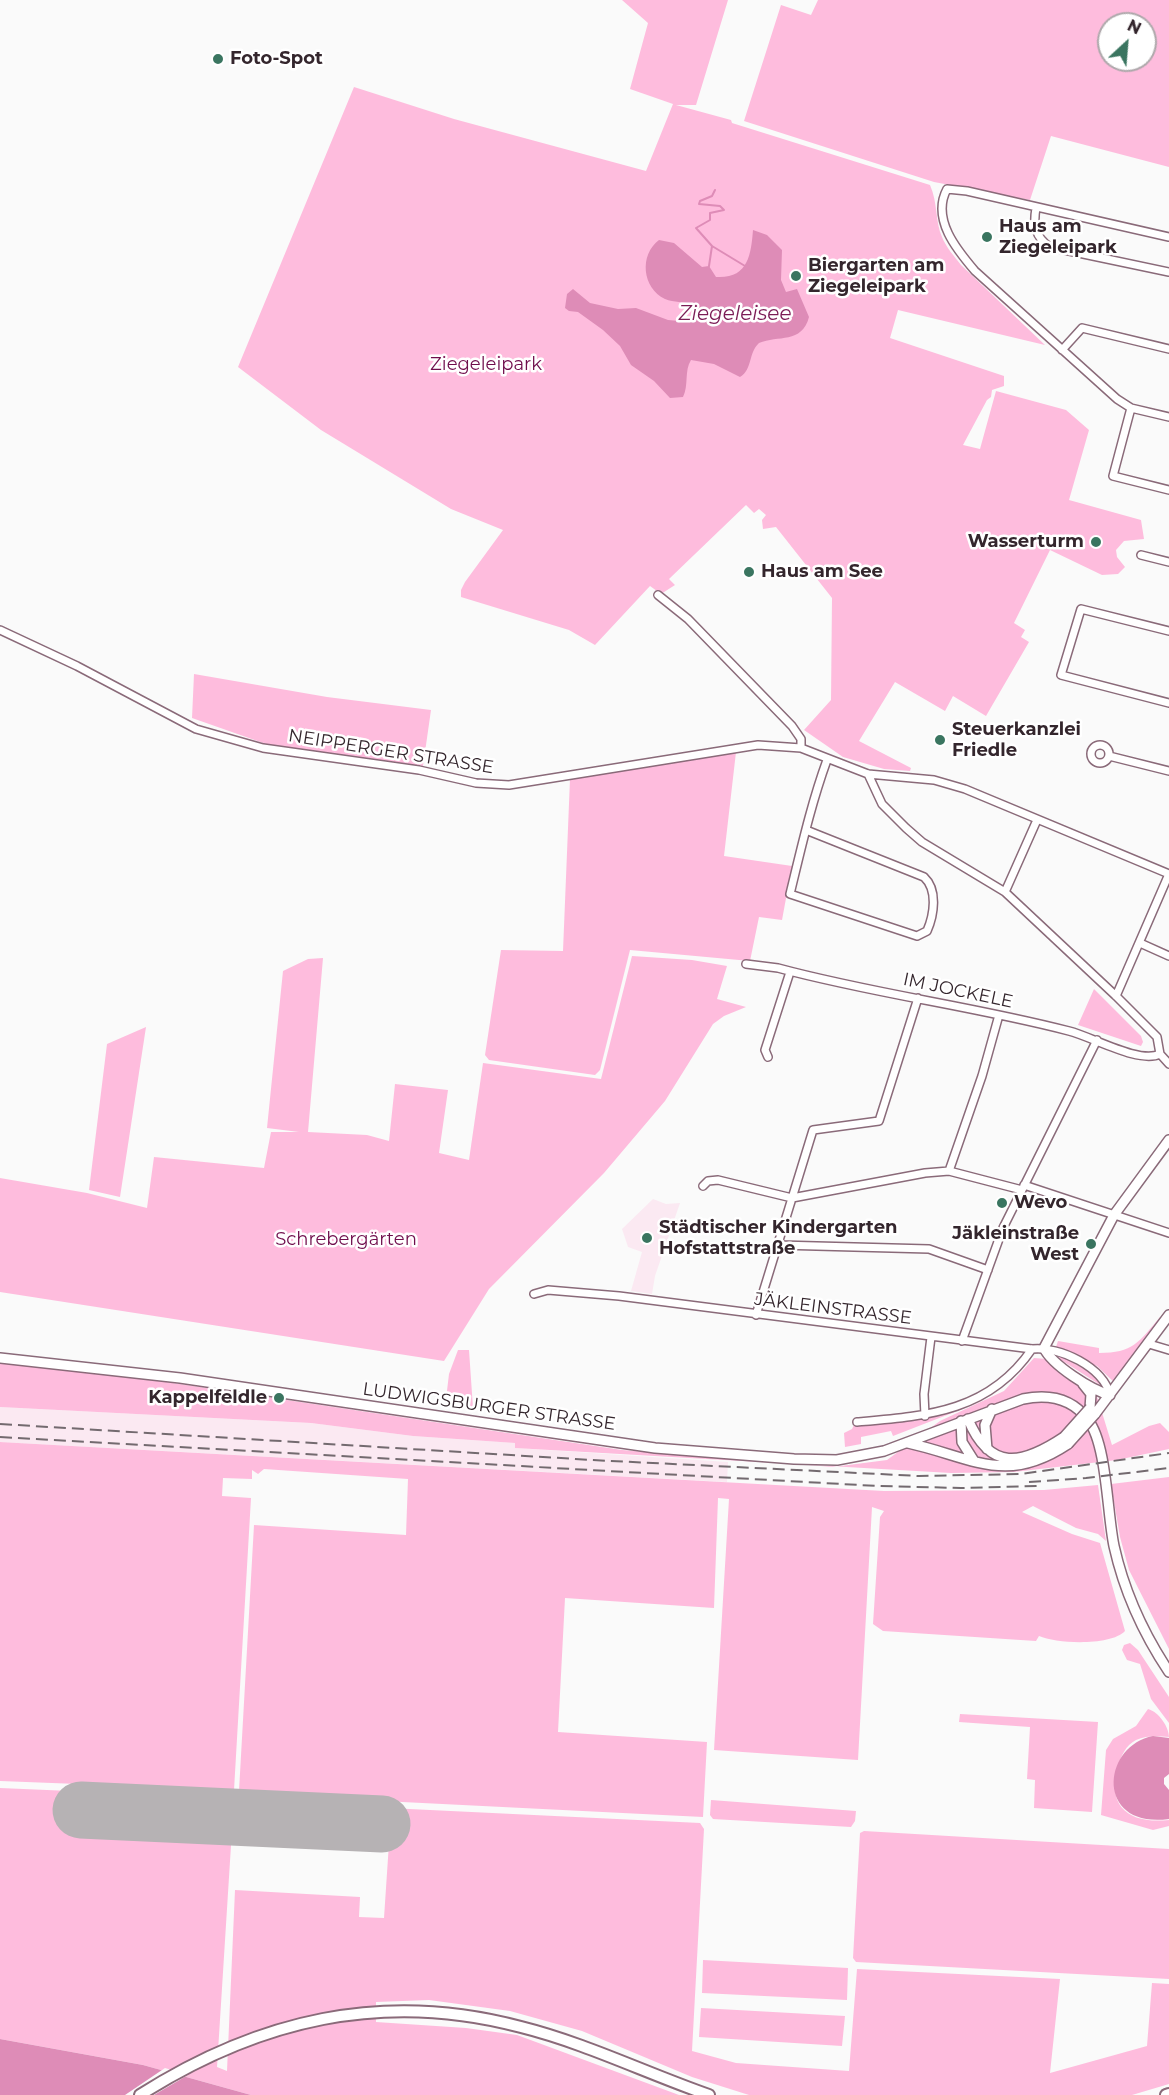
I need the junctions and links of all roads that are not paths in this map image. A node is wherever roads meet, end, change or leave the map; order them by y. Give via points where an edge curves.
1 (1036, 208) junction
2 (1169, 237) edge
3 (1169, 272) edge
4 (1169, 349) edge
5 (1062, 350) junction
6 (1131, 408) junction
7 (1169, 417) edge
8 (1169, 490) edge
9 (1141, 555) dead end
10 (1169, 562) edge
11 (658, 595) dead end
12 (0, 630) edge
13 (1169, 631) edge
14 (1169, 703) edge
15 (801, 748) junction
16 (1109, 756) dead end
17 (827, 760) junction
18 (1169, 771) edge
19 (868, 774) junction
20 (1037, 820) junction
21 (806, 830) junction
22 (1169, 874) edge
23 (1005, 892) junction
24 (1140, 943) junction
25 (1169, 956) edge
26 (746, 964) dead end
27 (790, 972) junction
28 (1116, 996) junction
29 (918, 998) junction
30 (999, 1015) junction
31 (1097, 1040) junction
32 (1160, 1054) junction
33 (768, 1057) dead end
34 (1169, 1064) edge
35 (1169, 1140) edge
36 (949, 1171) junction
37 (703, 1186) dead end
38 (1023, 1187) junction
39 (792, 1198) junction
40 (1114, 1215) junction
41 (1169, 1233) edge
42 (778, 1245) junction
43 (988, 1270) junction
44 (534, 1294) dead end
45 (756, 1315) junction
46 (1169, 1315) edge
47 (931, 1337) junction
48 (962, 1341) junction
49 (1149, 1344) junction
50 (1044, 1348) junction
51 (1032, 1349) junction
52 (1169, 1350) edge
53 (0, 1358) edge
54 (1080, 1380) junction
55 (1110, 1395) junction
56 (992, 1409) junction
57 (1093, 1411) junction
58 (925, 1416) junction
59 (965, 1420) junction
60 (857, 1422) dead end
61 (1066, 1440) junction
62 (908, 1443) junction
63 (988, 1451) junction
64 (975, 1463) junction
65 (1169, 1672) edge
66 (140, 2095) edge
67 (709, 2095) edge

1 - 2 street
1 - 3 street via 1034,221 1040,240 1050,247
1 - 5 street via 967,191 947,189 943,196 946,230 956,248 975,271
4 - 5 street via 1082,328
5 - 6 street
6 - 7 street
6 - 8 street via 1113,476
9 - 10 street
11 - 15 street via 688,619 792,726 801,739
12 - 15 street, NEIPPERGER STRASSE via 196,729 263,748 419,770 476,783 509,785 758,745
13 - 14 street via 1081,609 1061,675
15 - 17 street
16 - 18 street
17 - 19 street
17 - 21 street
19 - 20 street via 934,780
19 - 23 street via 882,804 922,842
20 - 22 street
20 - 23 street
21 - 21 street via 792,897 917,936 927,932 933,894 924,877
22 - 24 street
23 - 28 street
24 - 25 street
24 - 28 street
26 - 27 street, IM JOCKELE
27 - 29 street, IM JOCKELE
27 - 33 street via 765,1050
28 - 32 street via 1157,1037
29 - 30 street, IM JOCKELE
29 - 39 street via 879,1121 813,1130
30 - 31 street, IM JOCKELE
30 - 36 street
31 - 32 street, IM JOCKELE via 1137,1055
31 - 38 street
32 - 34 street
35 - 40 main road
36 - 38 street
36 - 39 street
37 - 39 street via 718,1179
38 - 40 street
38 - 43 street
39 - 42 street
40 - 41 street
40 - 50 main road
42 - 43 street via 929,1249
42 - 45 street
43 - 48 street
44 - 45 street, JÄKLEINSTRASSE via 548,1290 619,1296
45 - 47 street, JÄKLEINSTRASSE
46 - 49 main road
47 - 48 street, JÄKLEINSTRASSE
47 - 58 street
48 - 51 street, JÄKLEINSTRASSE
49 - 52 street
49 - 55 main road
50 - 51 street, JÄKLEINSTRASSE
50 - 54 main road via 1048,1356
50 - 55 street, JÄKLEINSTRASSE via 1093,1370 1108,1386
51 - 58 street via 1000,1386
53 - 62 main road, LUDWIGSBURGER STRASSE via 180,1378 704,1453 837,1460
54 - 55 main road
54 - 57 main road via 1091,1394
55 - 57 main road
56 - 59 main road, LUDWIGSBURGER STRASSE
56 - 63 main road via 985,1425
56 - 65 main road, LUDWIGSBURGER STRASSE via 1040,1396 1055,1397 1081,1411 1095,1433 1101,1457 1125,1590
57 - 61 main road, bridge
58 - 60 street
59 - 62 main road, LUDWIGSBURGER STRASSE
59 - 63 main road
59 - 64 main road via 962,1442
61 - 63 main road via 1020,1459
61 - 64 main road via 1053,1454 1023,1465 986,1467
62 - 64 main road
66 - 67 main road via 198,2060 279,2028 362,2013 423,2012 521,2026

